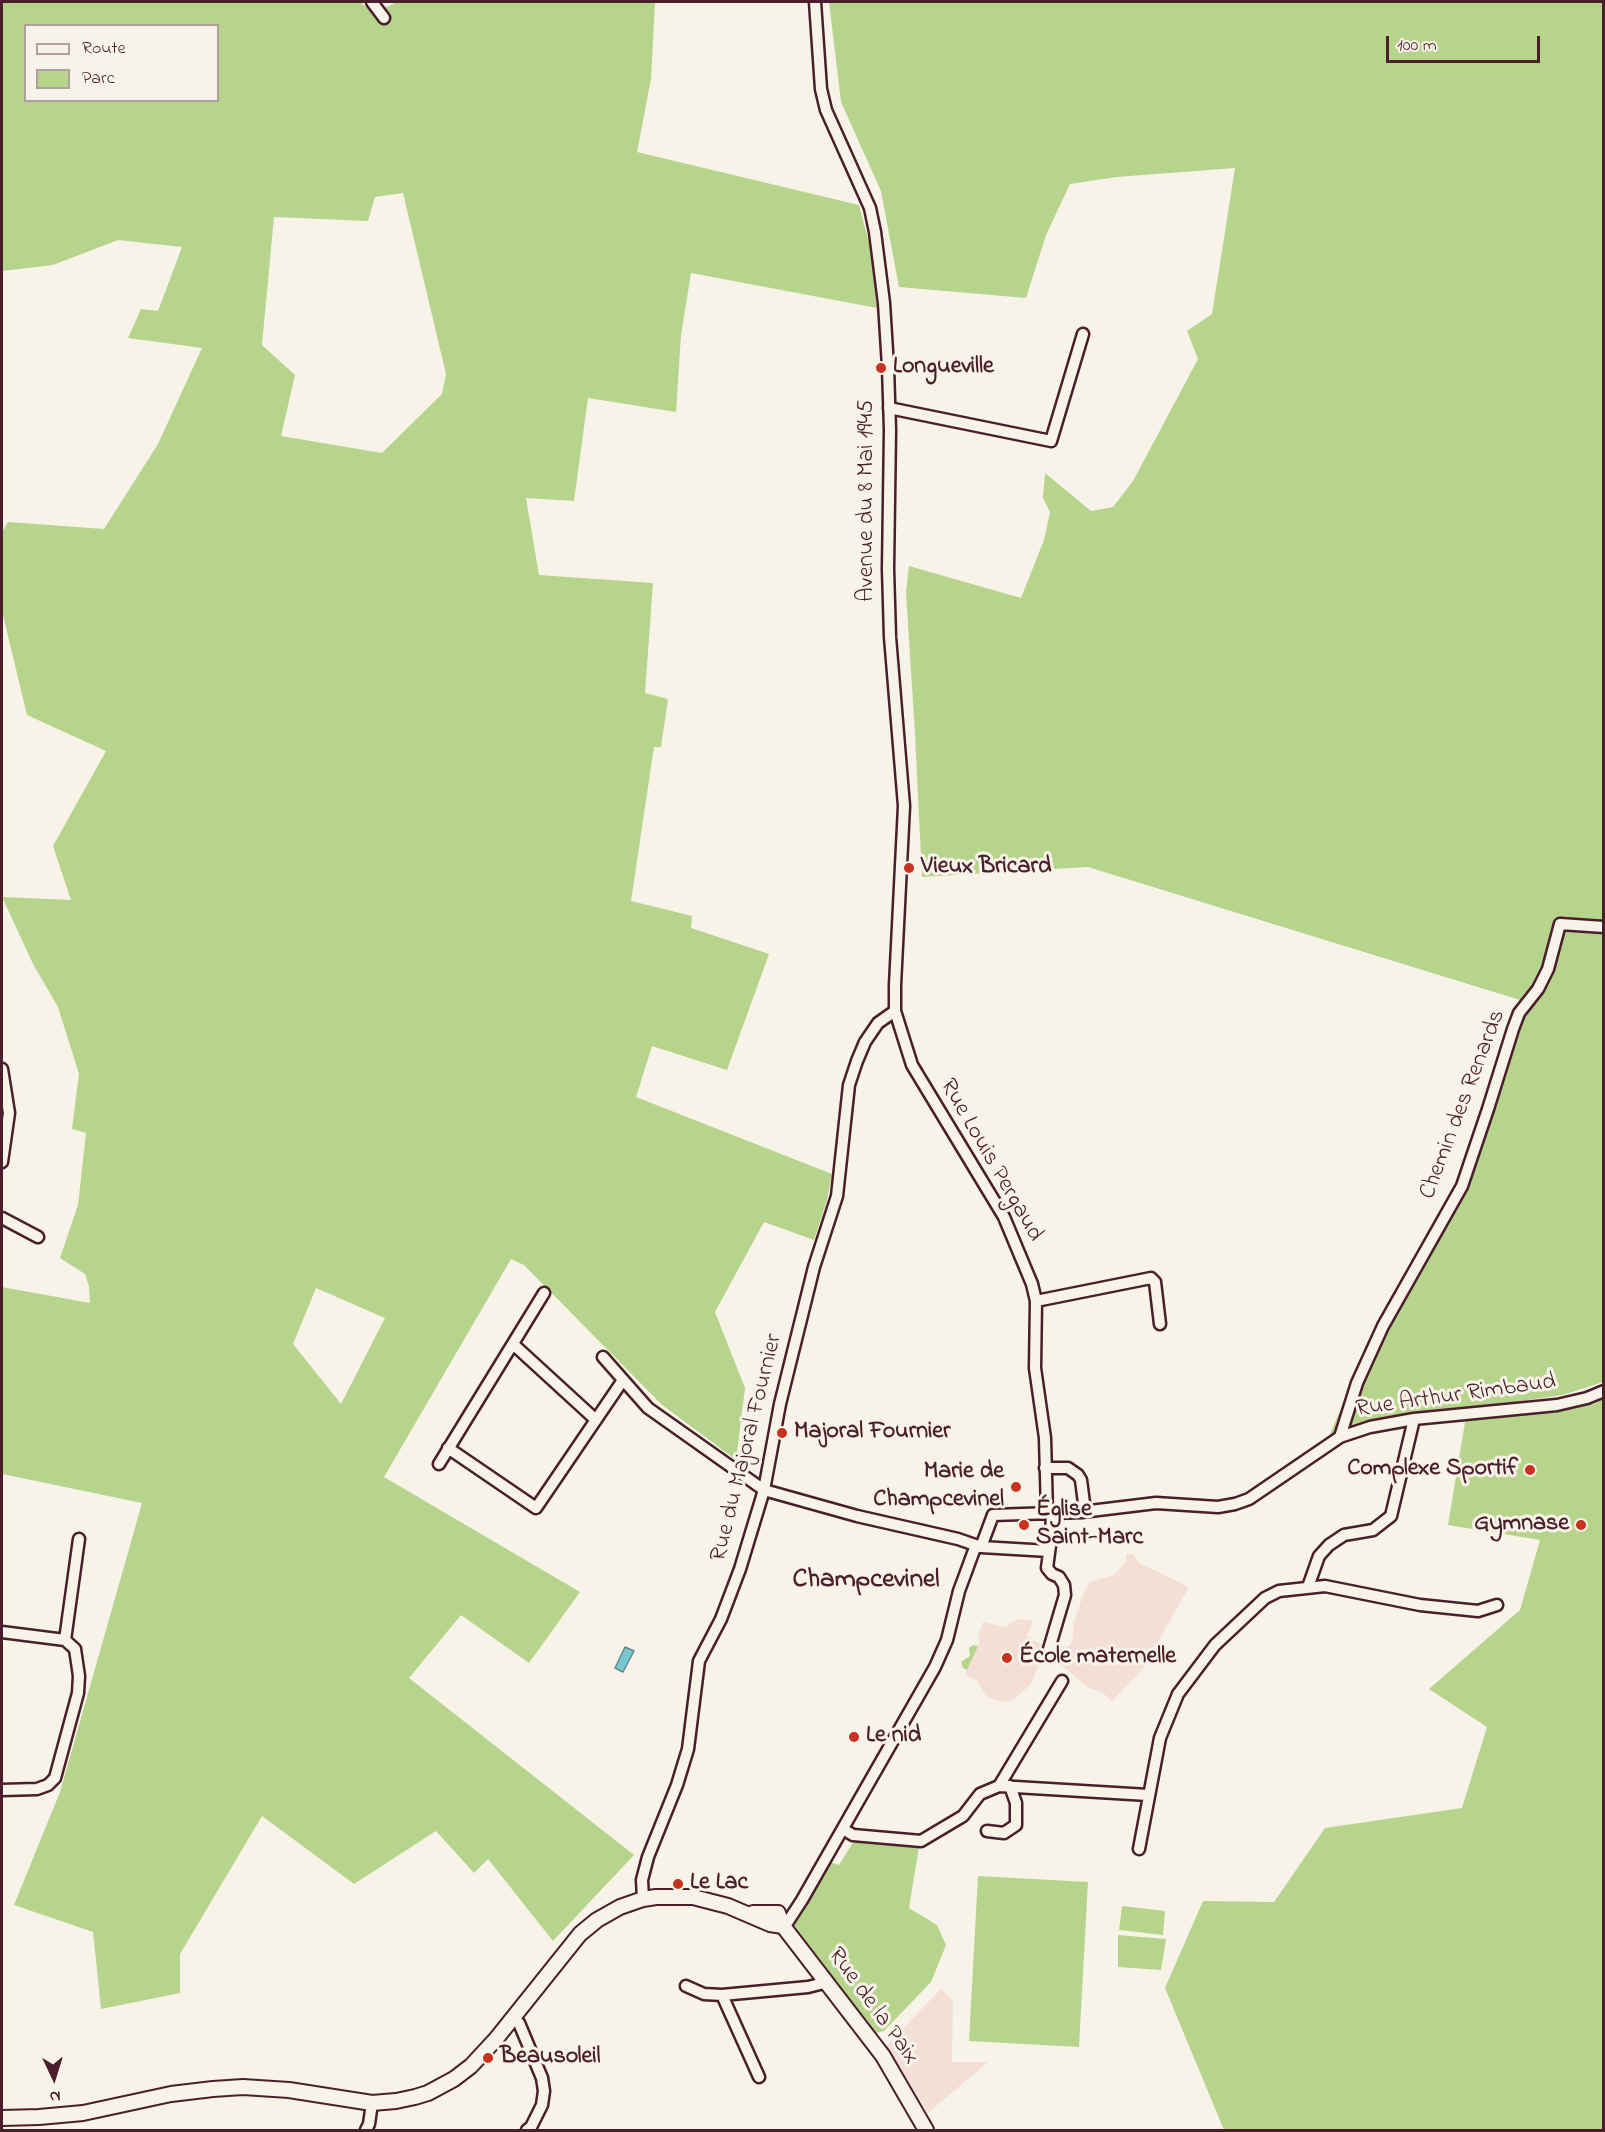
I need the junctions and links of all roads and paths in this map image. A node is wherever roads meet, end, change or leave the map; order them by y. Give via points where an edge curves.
1 (372, 2) edge
2 (815, 2) edge
3 (384, 18) dead end
4 (1083, 334) dead end
5 (889, 408) junction
6 (1604, 927) edge
7 (895, 1011) junction
8 (2, 1069) edge
9 (2, 1162) edge
10 (2, 1218) edge
11 (38, 1237) dead end
12 (544, 1293) dead end
13 (1036, 1301) junction
14 (1160, 1324) dead end
15 (513, 1344) junction
16 (603, 1357) dead end
17 (623, 1380) junction
18 (1604, 1391) edge
19 (1414, 1419) junction
20 (596, 1420) junction
21 (1340, 1437) junction
22 (448, 1448) junction
23 (439, 1464) dead end
24 (1046, 1468) junction
25 (764, 1490) junction
26 (1084, 1511) junction
27 (1049, 1513) junction
28 (79, 1539) dead end
29 (979, 1546) junction
30 (1049, 1551) junction
31 (1308, 1587) junction
32 (1497, 1605) dead end
33 (2, 1632) edge
34 (65, 1640) junction
35 (1050, 1649) dead end
36 (1062, 1681) dead end
37 (1004, 1786) junction
38 (2, 1790) edge
39 (1148, 1795) junction
40 (843, 1829) junction
41 (987, 1831) dead end
42 (1139, 1849) dead end
43 (643, 1899) junction
44 (781, 1919) junction
45 (828, 1982) junction
46 (686, 1986) dead end
47 (722, 1995) junction
48 (513, 2018) junction
49 (759, 2077) dead end
50 (372, 2103) junction
51 (2, 2118) edge
52 (366, 2130) edge
53 (527, 2130) edge
54 (926, 2130) edge

1 - 3 street
2 - 5 street, Avenue du 8 Mai 1945 via 826,110 870,208 875,232 885,314
4 - 5 street via 1051,441
5 - 7 street, Avenue du 8 Mai 1945 via 890,637 904,806
6 - 21 street, Chemin des Renards via 1560,924 1548,969 1513,1029 1462,1186 1383,1326 1357,1383
7 - 13 street, Rue Louis Pergaud via 920,1081 1004,1217
7 - 25 street, Rue du Majoral Fournier via 878,1023 865,1042 849,1085 837,1196 814,1268 780,1404
8 - 9 street via 9,1113
10 - 11 street
12 - 15 street
13 - 14 street via 1151,1278 1155,1282
13 - 24 street, Rue Louis Pergaud via 1035,1368
15 - 20 street
15 - 22 street
16 - 17 street
17 - 20 street
17 - 25 street via 648,1408
18 - 19 street, Rue Arthur Rimbaud via 1557,1405
19 - 21 street, Rue Arthur Rimbaud
19 - 31 street via 1391,1516 1373,1530 1344,1535 1329,1545 1319,1556
20 - 22 street via 536,1508
21 - 26 street, Rue Arthur Rimbaud via 1249,1499 1235,1504 1218,1507 1156,1503
22 - 23 street
24 - 26 street via 1068,1468 1078,1475
24 - 27 street, Rue Louis Pergaud
25 - 29 street
25 - 43 street, Rue du Majoral Fournier via 721,1619 699,1661 688,1749 648,1857 642,1880
26 - 27 street, Rue Arthur Rimbaud
27 - 29 street, Rue Arthur Rimbaud via 993,1515
27 - 30 street, Rue Louis Pergaud
28 - 34 street
29 - 30 street
29 - 40 street via 959,1591 947,1640 935,1667
30 - 35 street via 1047,1568 1059,1577 1065,1595
31 - 32 street via 1325,1586 1420,1605 1478,1611
31 - 39 street via 1279,1591 1264,1598 1192,1673 1178,1694 1160,1738
33 - 34 street
34 - 38 street via 75,1649 78,1693 55,1778 37,1789
36 - 37 street
37 - 39 street
37 - 40 street via 980,1794 963,1816 921,1841 853,1835
37 - 41 street via 1016,1803 1016,1825 1004,1833
39 - 42 street
40 - 44 street via 788,1923
43 - 44 main road via 693,1897 740,1910 770,1924
43 - 48 main road via 609,1913 580,1934
44 - 45 main road, Rue de la Paix
45 - 47 street
45 - 54 main road, Rue de la Paix via 883,2056
46 - 47 street via 704,1994
47 - 49 street
48 - 50 main road via 454,2079 415,2097
48 - 53 street via 542,2078 544,2091 542,2105
50 - 51 main road via 243,2087 171,2094 82,2113
50 - 52 street

